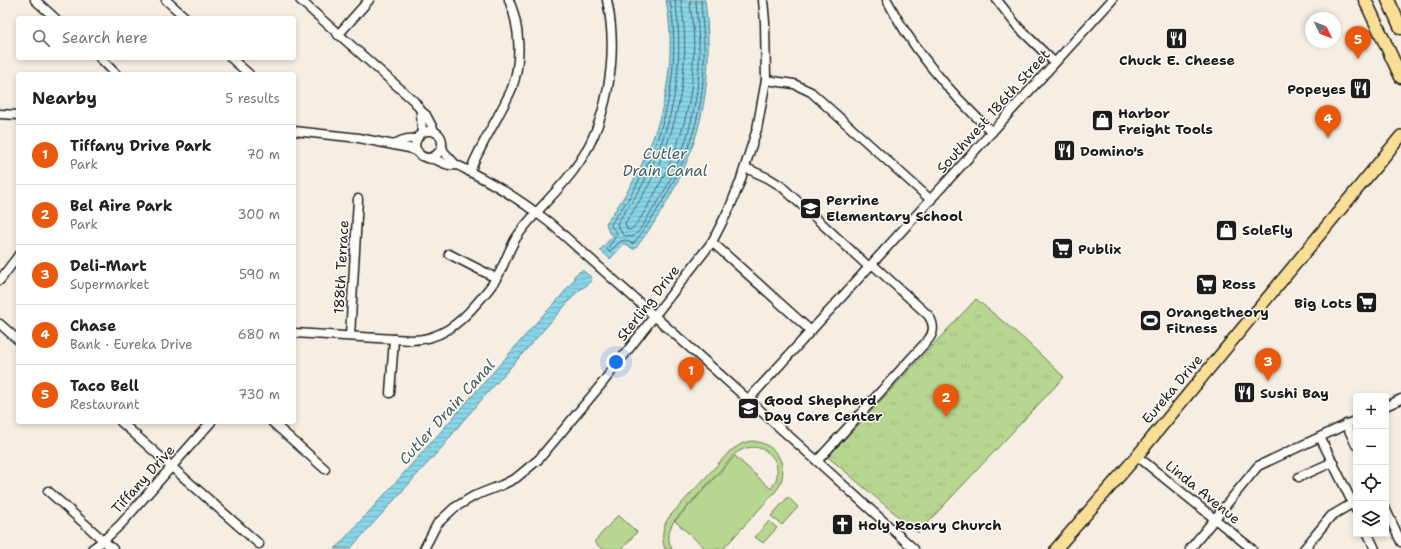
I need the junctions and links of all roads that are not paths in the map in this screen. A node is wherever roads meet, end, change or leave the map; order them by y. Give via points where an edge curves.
1 (34, 0) edge
2 (166, 0) edge
3 (300, 0) edge
4 (369, 0) edge
5 (509, 0) edge
6 (607, 0) edge
7 (763, 0) edge
8 (887, 0) edge
9 (997, 0) edge
10 (1112, 0) edge
11 (1365, 0) edge
12 (1388, 0) edge
13 (53, 16) edge
14 (184, 16) edge
15 (1401, 28) edge
16 (338, 35) junction
17 (102, 60) edge
18 (233, 60) edge
19 (1054, 62) junction
20 (114, 72) edge
21 (247, 72) edge
22 (1401, 77) edge
23 (766, 80) junction
24 (422, 112) junction
25 (0, 114) edge
26 (16, 115) edge
27 (296, 131) edge
28 (435, 132) junction
29 (992, 132) junction
30 (422, 133) junction
31 (1401, 136) edge
32 (416, 139) junction
33 (394, 145) junction
34 (442, 147) junction
35 (418, 152) junction
36 (429, 158) junction
37 (456, 165) junction
38 (746, 168) junction
39 (470, 172) junction
40 (358, 199) dead end
41 (931, 200) junction
42 (537, 213) junction
43 (712, 242) junction
44 (449, 254) dead end
45 (16, 259) edge
46 (870, 266) junction
47 (496, 278) junction
48 (0, 280) edge
49 (654, 316) junction
50 (0, 324) edge
51 (811, 331) junction
52 (296, 333) edge
53 (350, 336) junction
54 (16, 338) edge
55 (394, 339) junction
56 (390, 393) dead end
57 (1401, 399) edge
58 (748, 400) junction
59 (1389, 405) edge
60 (1353, 421) edge
61 (123, 424) edge
62 (209, 424) edge
63 (274, 424) edge
64 (1346, 424) junction
65 (1320, 437) junction
66 (1353, 439) edge
67 (1137, 456) junction
68 (817, 461) junction
69 (1333, 462) junction
70 (171, 467) junction
71 (325, 469) dead end
72 (1299, 477) dead end
73 (48, 491) dead end
74 (1353, 505) edge
75 (1353, 507) edge
76 (1389, 516) edge
77 (1215, 519) junction
78 (1369, 537) edge
79 (103, 541) junction
80 (1401, 542) edge
81 (259, 544) dead end
82 (92, 549) edge
83 (113, 549) edge
84 (424, 549) edge
85 (914, 549) edge
86 (1056, 549) edge
87 (1190, 549) edge
88 (1252, 549) edge
89 (1304, 549) edge
90 (1375, 549) edge

1 - 13 street
2 - 14 street
3 - 16 street
4 - 16 street
5 - 39 street via 518,37 515,76 509,94
6 - 42 street via 613,55 602,112 579,163
7 - 23 street, Sterling Drive
8 - 29 street via 936,75
9 - 19 street via 1018,27
10 - 19 street, Southwest 186th Street
11 - 22 highway
12 - 15 highway
16 - 24 street via 414,101
17 - 20 street
18 - 21 street
19 - 29 street, Southwest 186th Street
23 - 38 street, Sterling Drive via 757,129
23 - 41 street via 794,84 811,92
24 - 28 street
24 - 30 street
25 - 26 street
27 - 33 street via 347,136
28 - 30 street
28 - 34 street via 441,138
29 - 41 street, Southwest 186th Street
30 - 32 street
31 - 67 main road, Eureka Drive
32 - 33 street via 403,140
32 - 35 street
33 - 35 street
34 - 36 street via 438,155
34 - 37 street
35 - 36 street via 421,156
36 - 37 street via 450,166
37 - 39 street
38 - 43 street, Sterling Drive
38 - 46 street via 781,186
39 - 42 street via 502,189
40 - 53 street, 188th Terrace
41 - 46 street, Southwest 186th Street
42 - 47 street via 516,238
42 - 49 street
43 - 49 street, Sterling Drive
43 - 51 street
44 - 47 street
45 - 48 street
46 - 51 street, Southwest 186th Street
46 - 68 street via 928,315 933,331 928,340
47 - 55 street via 470,312 445,332 424,339
49 - 58 street
49 - 84 street, Sterling Drive via 539,459 516,478 474,496 454,508 437,524
50 - 54 street
51 - 58 street, Southwest 186th Street
52 - 53 street
53 - 55 street
55 - 56 street
57 - 59 street
58 - 68 street
60 - 64 street
61 - 70 street
62 - 70 street, Tiffany Drive
63 - 71 street
64 - 65 street
64 - 66 street
65 - 69 street
65 - 77 street via 1258,466
67 - 77 street, Linda Avenue
67 - 86 main road, Eureka Drive
68 - 85 street
69 - 72 street
69 - 74 street
70 - 79 street, Tiffany Drive
70 - 81 street
73 - 79 street
75 - 89 street via 1331,516
76 - 80 street
77 - 87 street
77 - 88 street, Linda Avenue
78 - 90 street
79 - 82 street, Tiffany Drive
79 - 83 street

